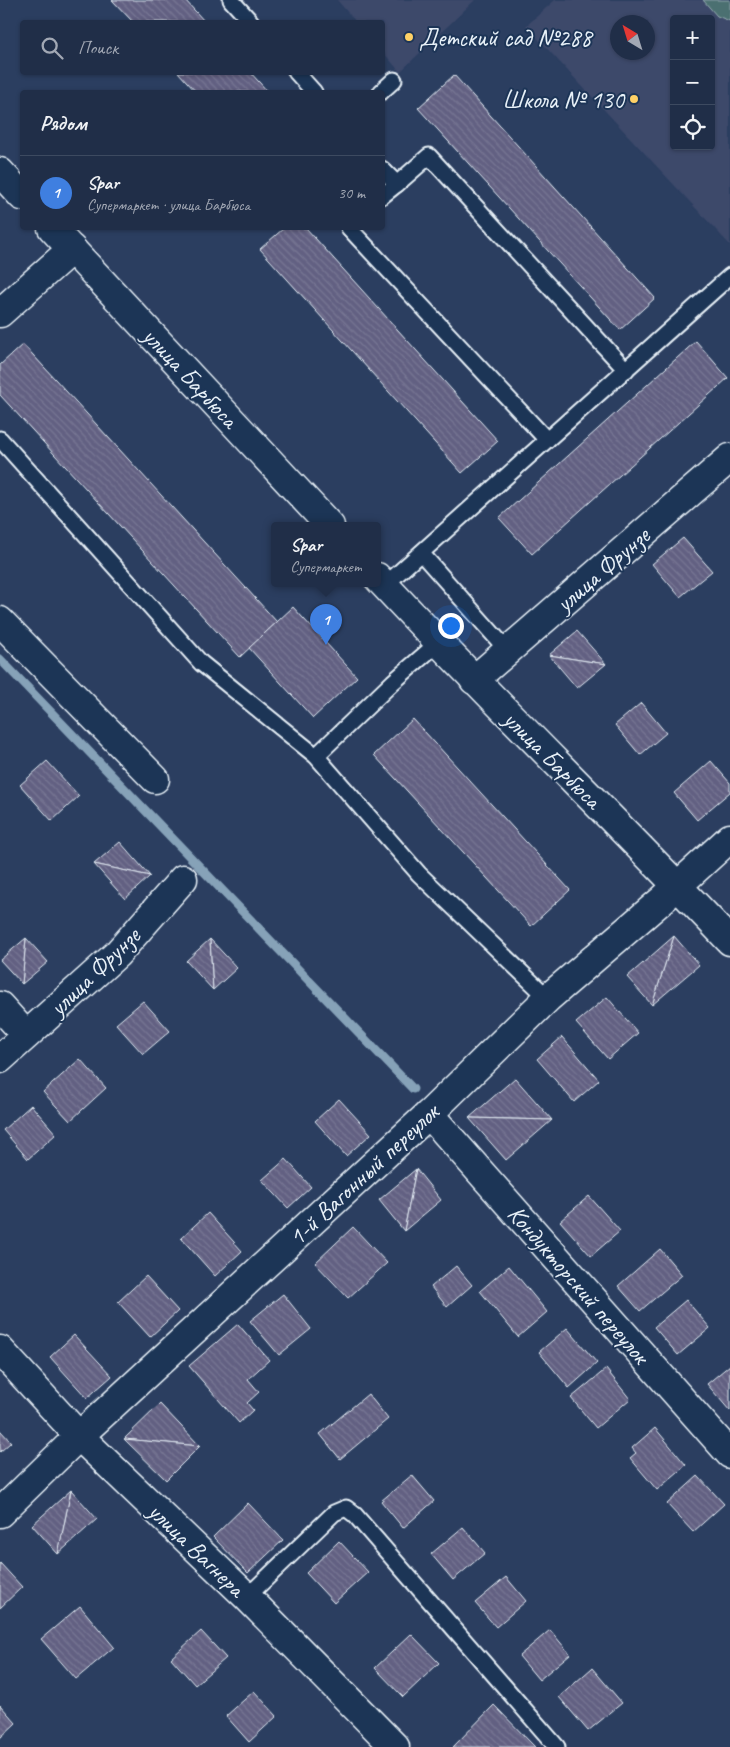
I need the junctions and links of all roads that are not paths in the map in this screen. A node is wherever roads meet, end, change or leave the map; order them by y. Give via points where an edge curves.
1 (231, 0) edge
2 (249, 20) edge
3 (299, 75) edge
4 (394, 80) dead end
5 (312, 90) edge
6 (382, 90) edge
7 (385, 171) edge
8 (0, 172) edge
9 (396, 184) junction
10 (385, 193) edge
11 (20, 194) edge
12 (54, 230) edge
13 (351, 230) edge
14 (72, 249) junction
15 (730, 276) edge
16 (0, 313) edge
17 (626, 370) junction
18 (0, 439) edge
19 (547, 440) junction
20 (730, 458) edge
21 (326, 522) edge
22 (421, 553) junction
23 (381, 581) edge
24 (0, 621) edge
25 (439, 642) junction
26 (508, 651) junction
27 (474, 680) junction
28 (316, 756) junction
29 (155, 779) dead end
30 (730, 838) edge
31 (183, 879) dead end
32 (678, 885) junction
33 (730, 941) edge
34 (548, 998) junction
35 (0, 1006) edge
36 (26, 1035) junction
37 (0, 1059) edge
38 (429, 1114) junction
39 (0, 1350) edge
40 (79, 1436) junction
41 (730, 1454) edge
42 (0, 1513) edge
43 (247, 1597) junction
44 (395, 1747) edge
45 (557, 1747) edge

1 - 2 lane
3 - 5 lane
4 - 6 lane
7 - 9 lane
8 - 11 street
9 - 10 lane
9 - 17 lane via 430,156
12 - 14 street, улица Барбюса
13 - 19 lane
14 - 16 street
14 - 21 street, улица Барбюса
15 - 17 lane
17 - 19 lane
18 - 28 lane via 201,663
19 - 22 lane
20 - 26 street, улица Фрунзе
22 - 23 lane
22 - 26 lane
23 - 25 street, улица Барбюса
24 - 29 street
25 - 27 street, улица Барбюса
25 - 28 lane
26 - 27 street, улица Фрунзе
27 - 32 street, улица Барбюса
28 - 34 lane via 419,874
30 - 32 street, 1-й Вагонный переулок
31 - 36 street, улица Фрунзе via 117,954
32 - 33 street, улица Барбюса
32 - 34 street, 1-й Вагонный переулок
34 - 38 street, 1-й Вагонный переулок
35 - 36 street
36 - 37 street, улица Фрунзе
38 - 40 street, 1-й Вагонный переулок
38 - 41 street, Кондукторский переулок
39 - 40 street, улица Вагнера
40 - 42 street, 1-й Вагонный переулок
40 - 43 street, улица Вагнера
43 - 44 street, улица Вагнера
43 - 45 lane via 334,1514 346,1508

